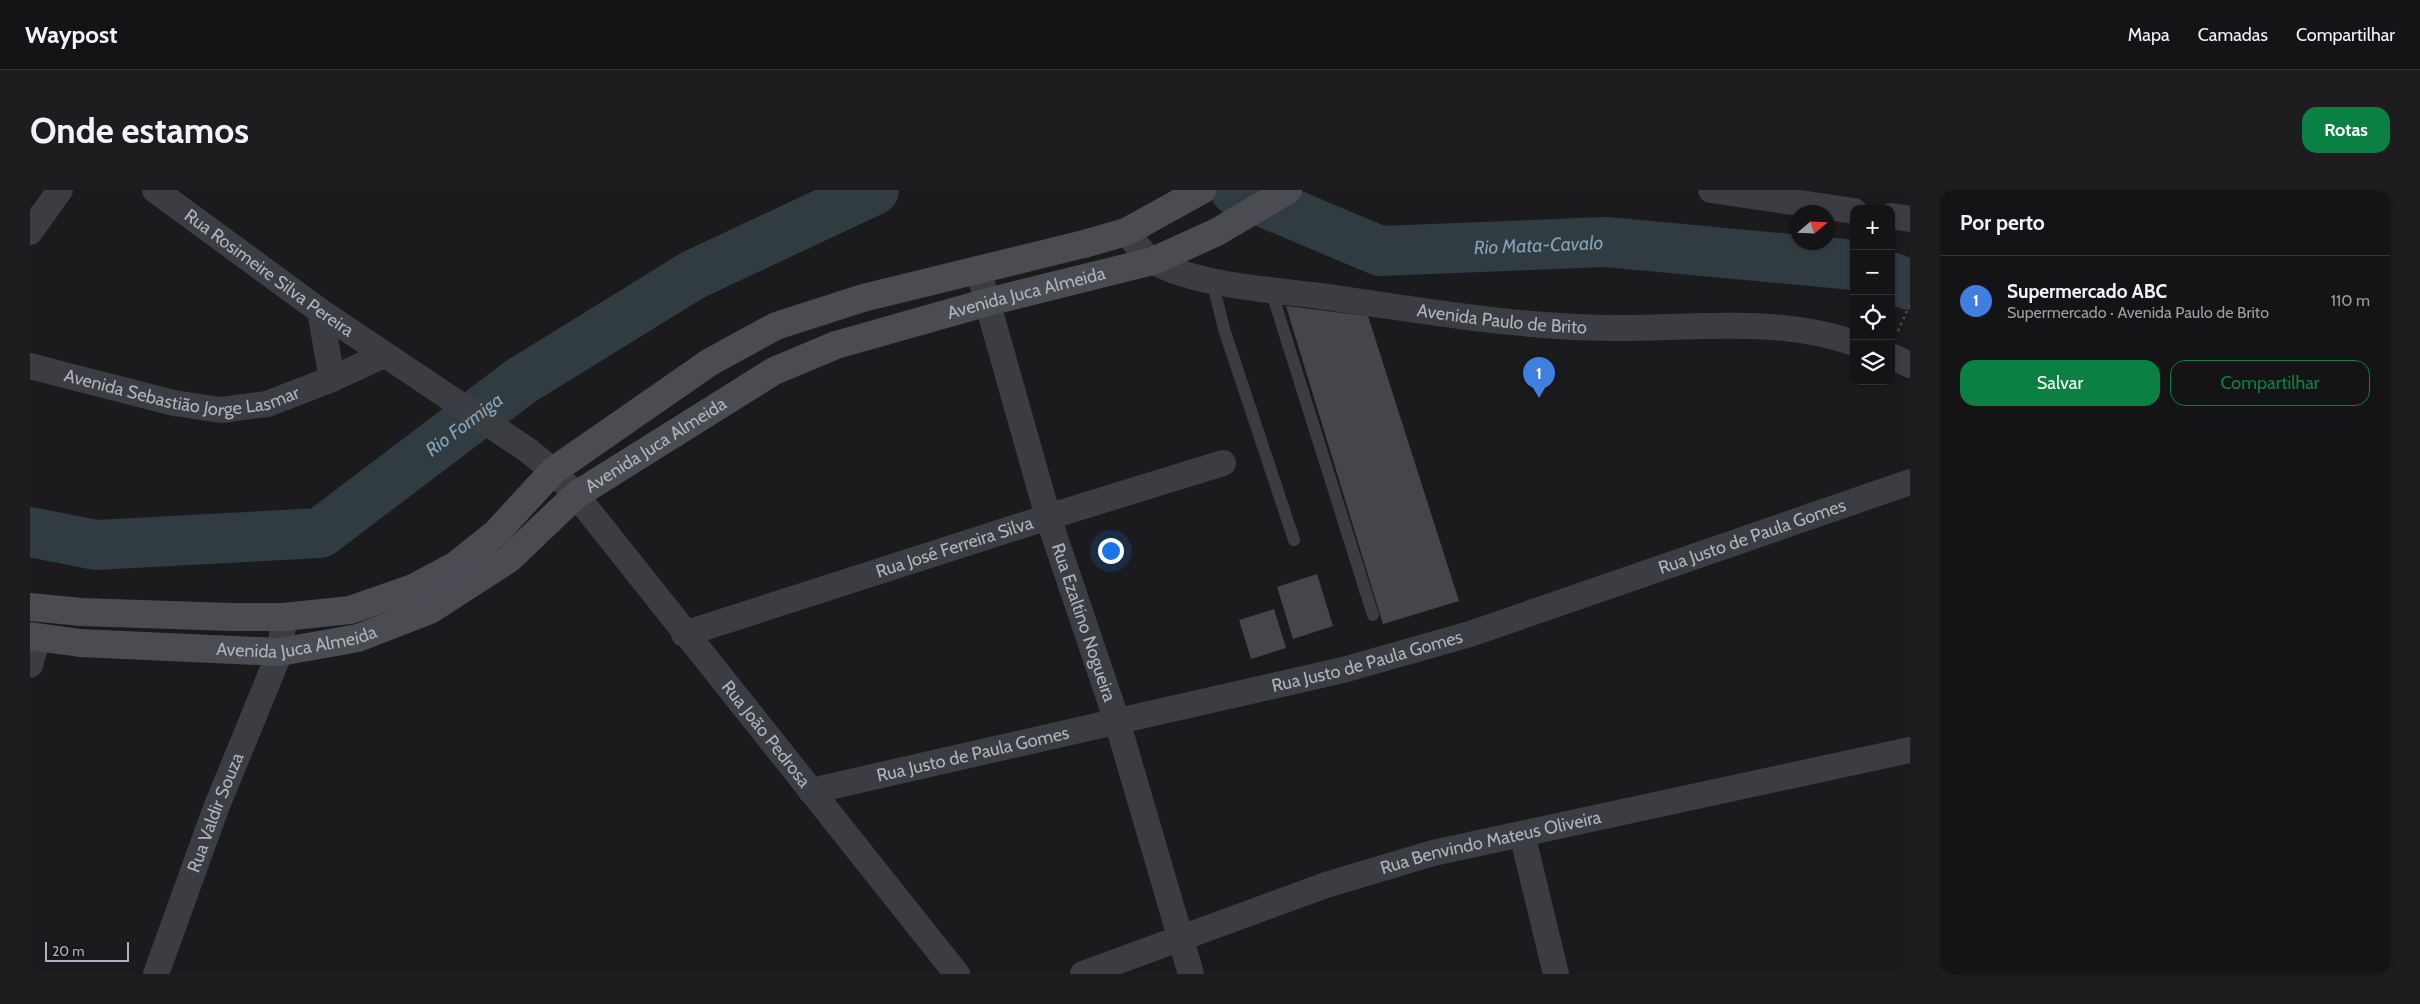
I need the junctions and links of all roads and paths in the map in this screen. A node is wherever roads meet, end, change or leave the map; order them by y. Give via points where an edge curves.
1 (60, 190) edge
2 (155, 190) edge
3 (1202, 190) edge
4 (1288, 190) edge
5 (1711, 190) edge
6 (1850, 210) edge
7 (1895, 217) edge
8 (1910, 219) edge
9 (1134, 228) junction
10 (30, 232) edge
11 (1153, 261) junction
12 (978, 268) junction
13 (1212, 280) junction
14 (1271, 290) junction
15 (988, 302) junction
16 (1910, 304) edge
17 (320, 311) junction
18 (1900, 325) dead end
19 (1850, 342) edge
20 (384, 355) junction
21 (1895, 358) edge
22 (1910, 365) edge
23 (30, 366) edge
24 (332, 379) junction
25 (529, 451) joint
26 (1224, 463) dead end
27 (553, 471) junction
28 (1910, 482) edge
29 (576, 495) junction
30 (1048, 516) junction
31 (1294, 540) dead end
32 (30, 607) edge
33 (1373, 615) dead end
34 (284, 617) junction
35 (684, 634) junction
36 (34, 636) edge
37 (280, 652) junction
38 (30, 664) edge
39 (1117, 721) junction
40 (1910, 750) edge
41 (810, 790) junction
42 (1522, 834) junction
43 (1181, 937) junction
44 (156, 974) edge
45 (957, 974) edge
46 (1083, 974) edge
47 (1191, 974) edge
48 (1556, 974) edge

1 - 10 street
2 - 17 street, Rua Rosimeire Silva Pereira
3 - 9 street, Avenida Juca Almeida
4 - 11 street, Avenida Juca Almeida via 1218,232
5 - 6 street
7 - 8 street
9 - 11 street
9 - 12 street, Avenida Juca Almeida via 1084,244
11 - 13 street, Avenida Paulo de Brito
11 - 15 street, Avenida Juca Almeida
12 - 15 street, Rua Ezaltino Nogueira
12 - 27 street, Avenida Juca Almeida via 862,298 776,326 710,362
13 - 14 street, Avenida Paulo de Brito
13 - 31 lane via 1224,329
14 - 19 street, Avenida Paulo de Brito via 1515,323 1624,328 1735,324 1830,334
14 - 33 lane
15 - 29 street, Avenida Juca Almeida via 836,345 774,371
15 - 30 street, Rua Ezaltino Nogueira
16 - 18 path
17 - 20 street, Rua Rosimeire Silva Pereira
17 - 24 street
20 - 24 street, Avenida Sebastião Jorge Lasmar
20 - 25 street, Rua Rosimeire Silva Pereira
21 - 22 street
23 - 24 street, Avenida Sebastião Jorge Lasmar via 174,404 221,410 267,404
25 - 27 street, Rua João Pedrosa
26 - 30 street, Rua José Ferreira Silva
27 - 29 street, Rua João Pedrosa
27 - 34 street, Avenida Juca Almeida via 496,533 439,574 413,588 350,610
28 - 39 street, Rua Justo de Paula Gomes via 1470,634 1343,670
29 - 35 street, Rua João Pedrosa
29 - 37 street, Avenida Juca Almeida via 509,559 430,610 358,638
30 - 35 street, Rua José Ferreira Silva
30 - 39 street, Rua Ezaltino Nogueira
32 - 34 street, Avenida Juca Almeida via 109,613
34 - 37 street, Rua Valdir Souza
35 - 41 street, Rua João Pedrosa
36 - 37 street, Avenida Juca Almeida via 80,642
36 - 38 street
37 - 44 street, Rua Valdir Souza via 216,808
39 - 41 street, Rua Justo de Paula Gomes
39 - 43 street, Rua Ezaltino Nogueira
40 - 42 street, Rua Benvindo Mateus Oliveira
41 - 45 street, Rua João Pedrosa
42 - 43 street, Rua Benvindo Mateus Oliveira via 1433,853 1326,885
42 - 48 street
43 - 46 street, Rua Benvindo Mateus Oliveira
43 - 47 street, Rua Ezaltino Nogueira

